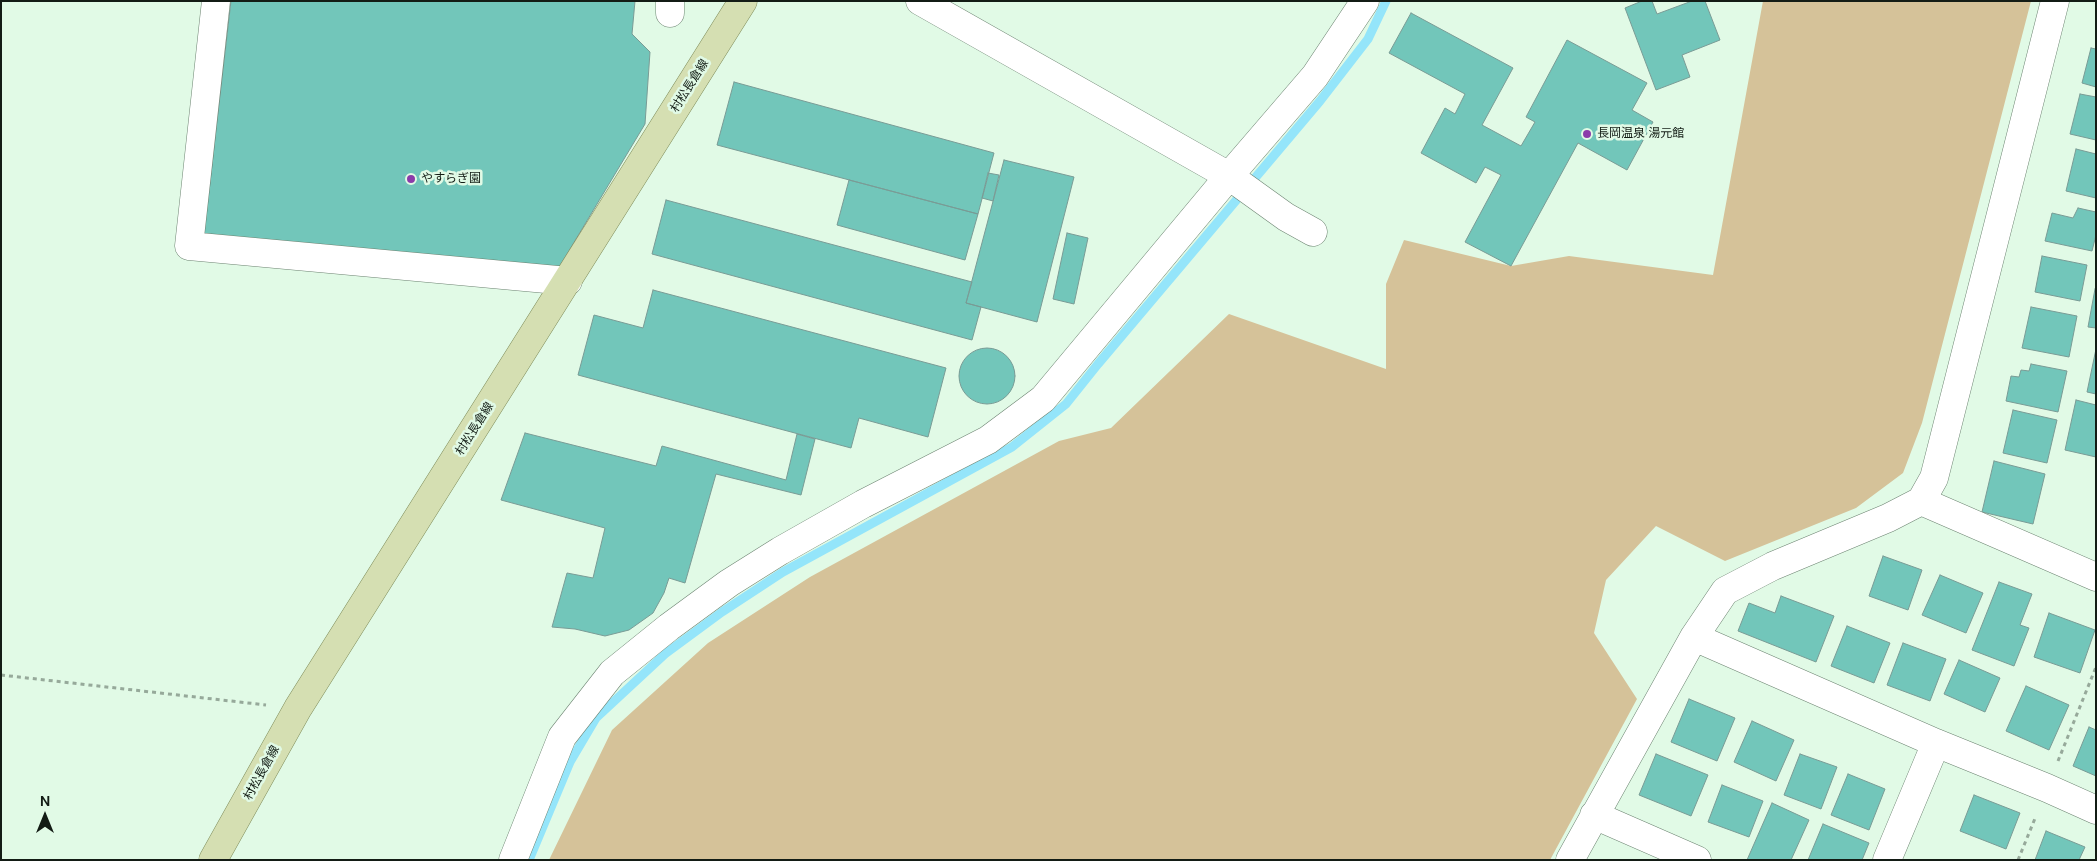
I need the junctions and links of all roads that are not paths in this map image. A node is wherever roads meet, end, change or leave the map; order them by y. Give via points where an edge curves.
1 (216, 1) edge
2 (743, 1) edge
3 (920, 1) edge
4 (1365, 1) edge
5 (2055, 1) edge
6 (1229, 176) junction
7 (1313, 232) dead end
8 (568, 281) junction
9 (1921, 502) junction
10 (2096, 577) edge
11 (1694, 636) junction
12 (1936, 743) junction
13 (2096, 810) edge
14 (1594, 815) junction
15 (213, 860) edge
16 (513, 860) edge
17 (1570, 860) edge
18 (1697, 860) edge
19 (1887, 860) edge

1 - 8 street via 189,246
2 - 8 main road, 村松長倉線
3 - 6 street
4 - 6 street via 1315,76
5 - 9 street via 1934,478
6 - 7 street
6 - 16 street via 1043,399 988,440 863,504 738,577 612,673 562,737
8 - 15 main road, 村松長倉線 via 298,708
9 - 10 street
9 - 11 street via 1773,566 1725,591
11 - 12 street
11 - 14 street
12 - 13 street
12 - 19 street
14 - 17 street
14 - 18 street

